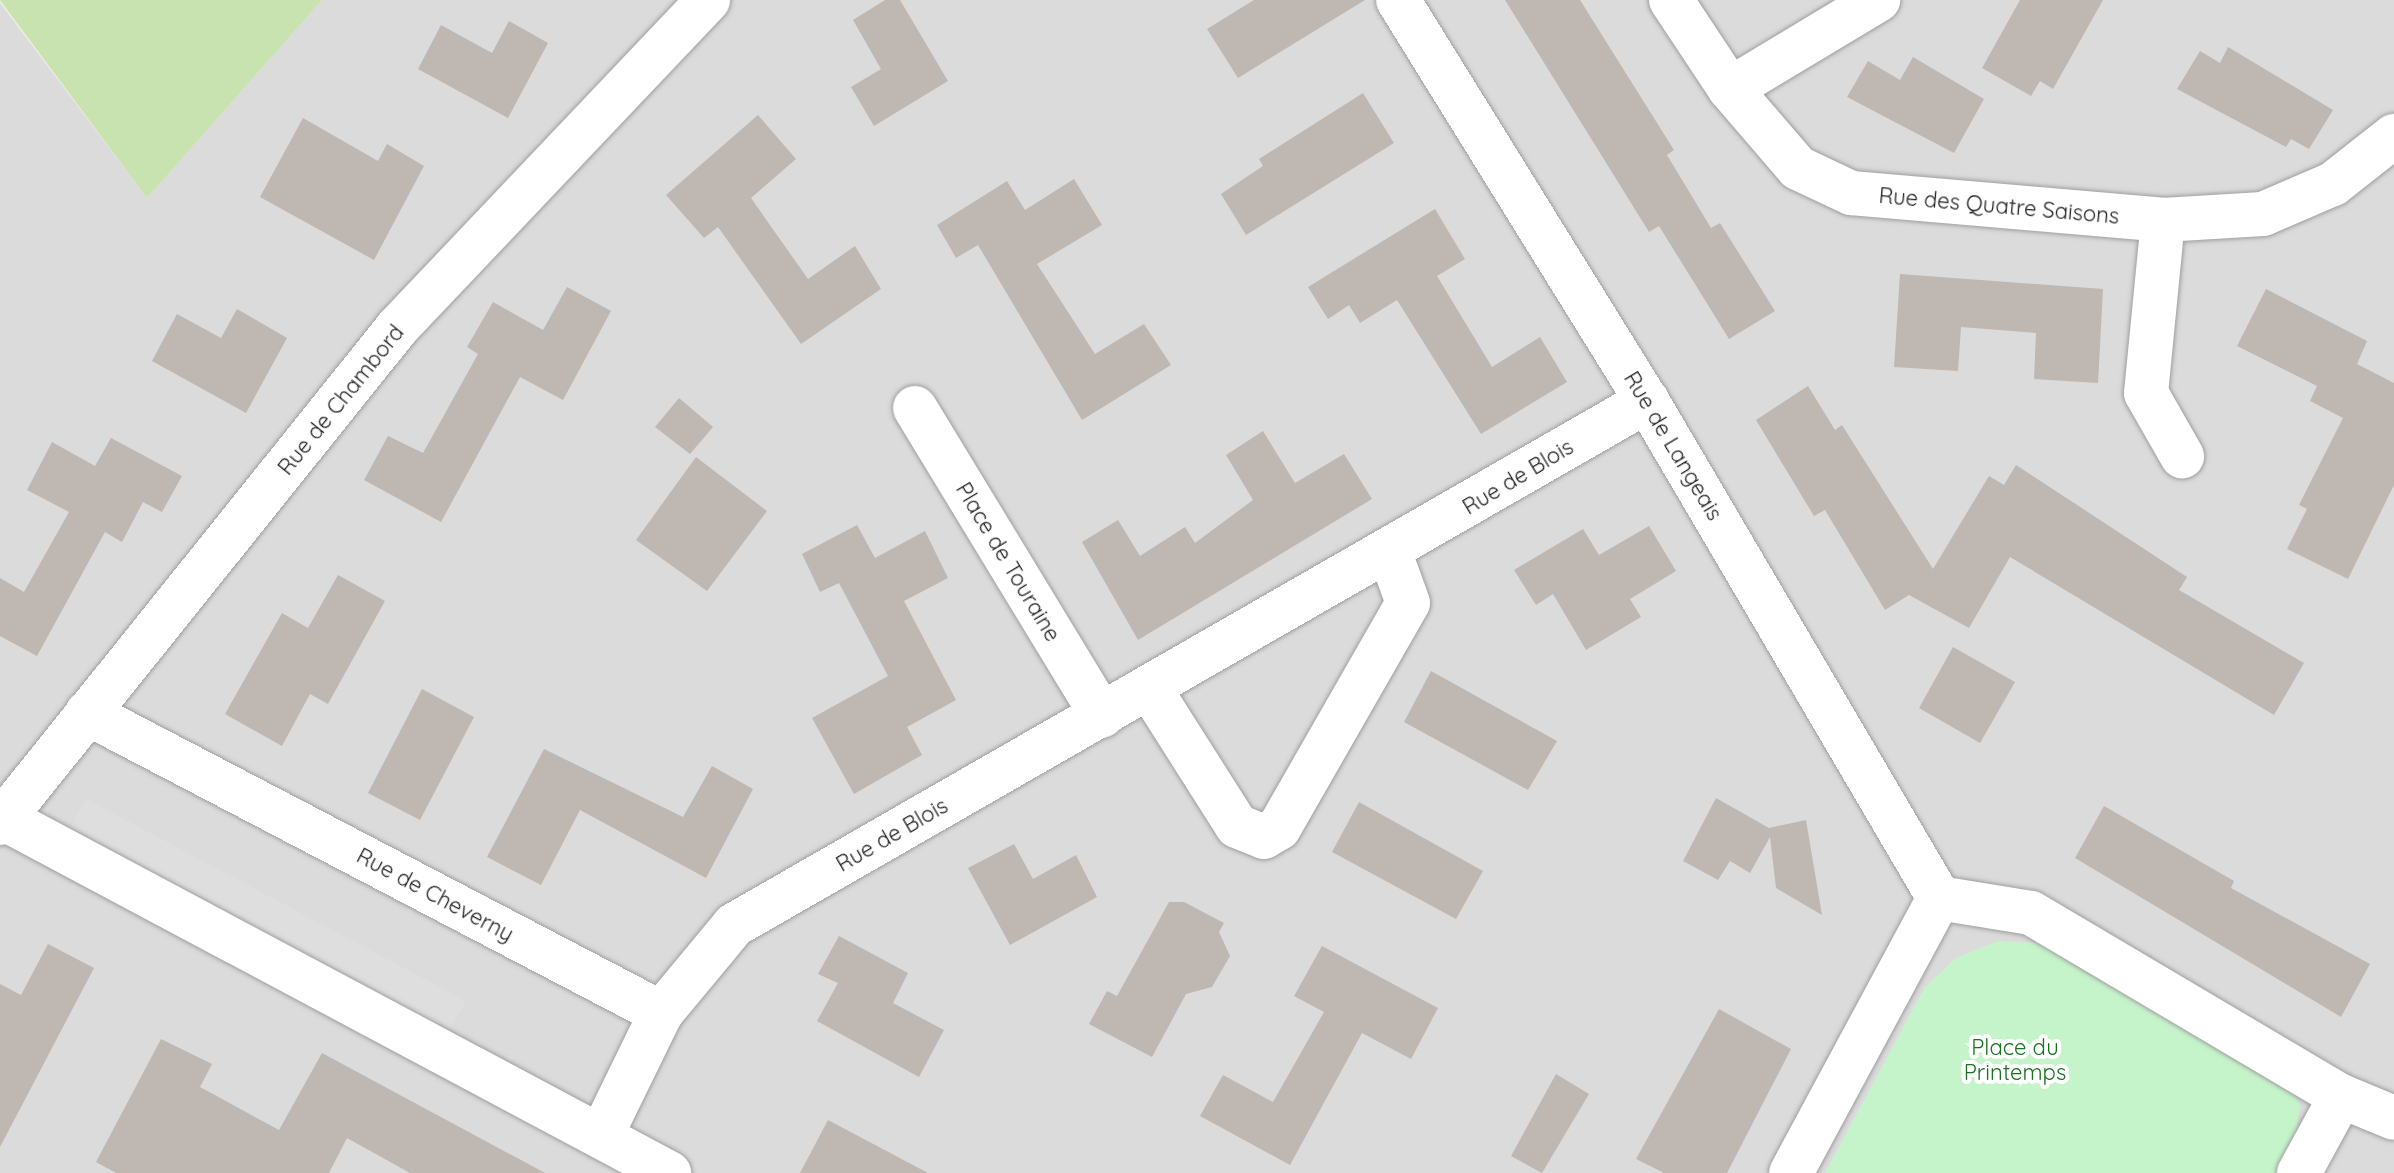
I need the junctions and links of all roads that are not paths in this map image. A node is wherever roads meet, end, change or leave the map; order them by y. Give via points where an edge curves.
1 (708, 0) edge
2 (1398, 0) edge
3 (1671, 0) edge
4 (1878, 0) edge
5 (1730, 89) junction
6 (2394, 136) edge
7 (2163, 220) junction
8 (1647, 401) junction
9 (915, 408) dead end
10 (2182, 456) dead end
11 (1390, 553) junction
12 (1150, 689) junction
13 (87, 713) junction
14 (1102, 716) junction
15 (1, 820) edge
16 (1939, 898) junction
17 (661, 1013) junction
18 (2341, 1096) junction
19 (2394, 1118) edge
20 (601, 1136) junction
21 (669, 1173) edge
22 (1791, 1173) edge
23 (2299, 1173) edge

1 - 13 street, Rue de Chambord via 397,328
2 - 8 street, Rue de Langeais
3 - 5 street, Rue des Quatre Saisons
4 - 5 street
5 - 7 street, Rue des Quatre Saisons via 1798,168 1851,193
6 - 7 street, Rue des Quatre Saisons via 2333,184 2263,214
7 - 10 street via 2146,393
8 - 11 street, Rue de Blois
8 - 16 street, Rue de Langeais
9 - 14 street, Place de Touraine
11 - 12 street, Rue de Blois
11 - 12 street via 1408,603 1294,811 1272,833 1251,836 1237,826
12 - 14 street, Rue de Blois
13 - 15 street, Rue de Chambord
13 - 17 street, Rue de Cheverny
14 - 17 street, Rue de Blois via 734,925
15 - 20 street
16 - 18 street via 2031,913
16 - 22 street
17 - 20 street
18 - 19 street
18 - 23 street
20 - 21 street

